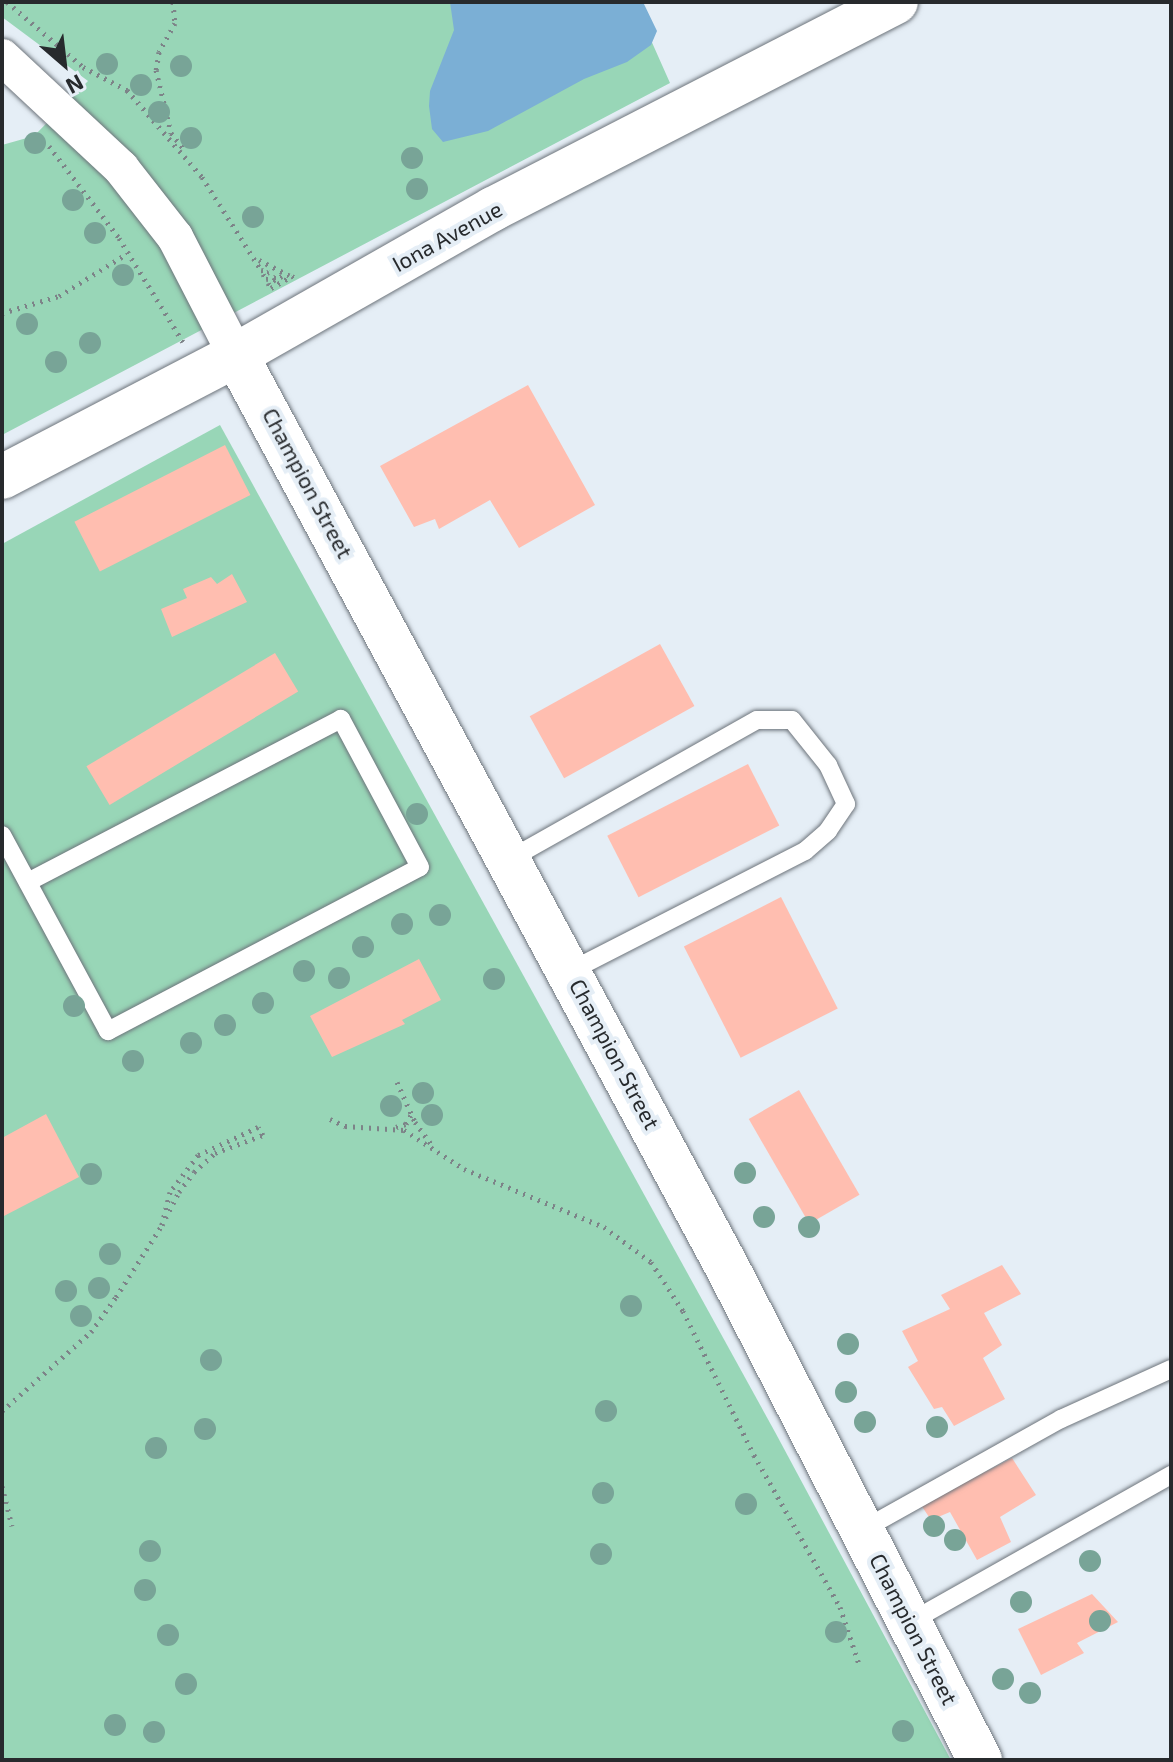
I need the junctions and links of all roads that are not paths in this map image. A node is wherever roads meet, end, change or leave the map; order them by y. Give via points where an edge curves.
1 (896, 2) edge
2 (2, 57) edge
3 (228, 338) junction
4 (2, 477) edge
5 (2, 835) edge
6 (510, 859) junction
7 (28, 882) junction
8 (570, 971) junction
9 (1171, 1369) edge
10 (1171, 1475) edge
11 (864, 1529) junction
12 (910, 1622) junction
13 (980, 1760) edge

1 - 3 street, Iona Avenue
2 - 3 street via 121,168 175,237
3 - 4 street, Iona Avenue
3 - 6 street, Champion Street
5 - 7 lane
6 - 8 street, Champion Street
6 - 8 lane via 757,720 792,720 828,765 846,804 828,831 805,851
7 - 7 lane via 108,1031 420,867 341,719
8 - 11 street, Champion Street
9 - 11 lane via 1061,1419
10 - 12 lane
11 - 12 street, Champion Street
12 - 13 street, Champion Street

